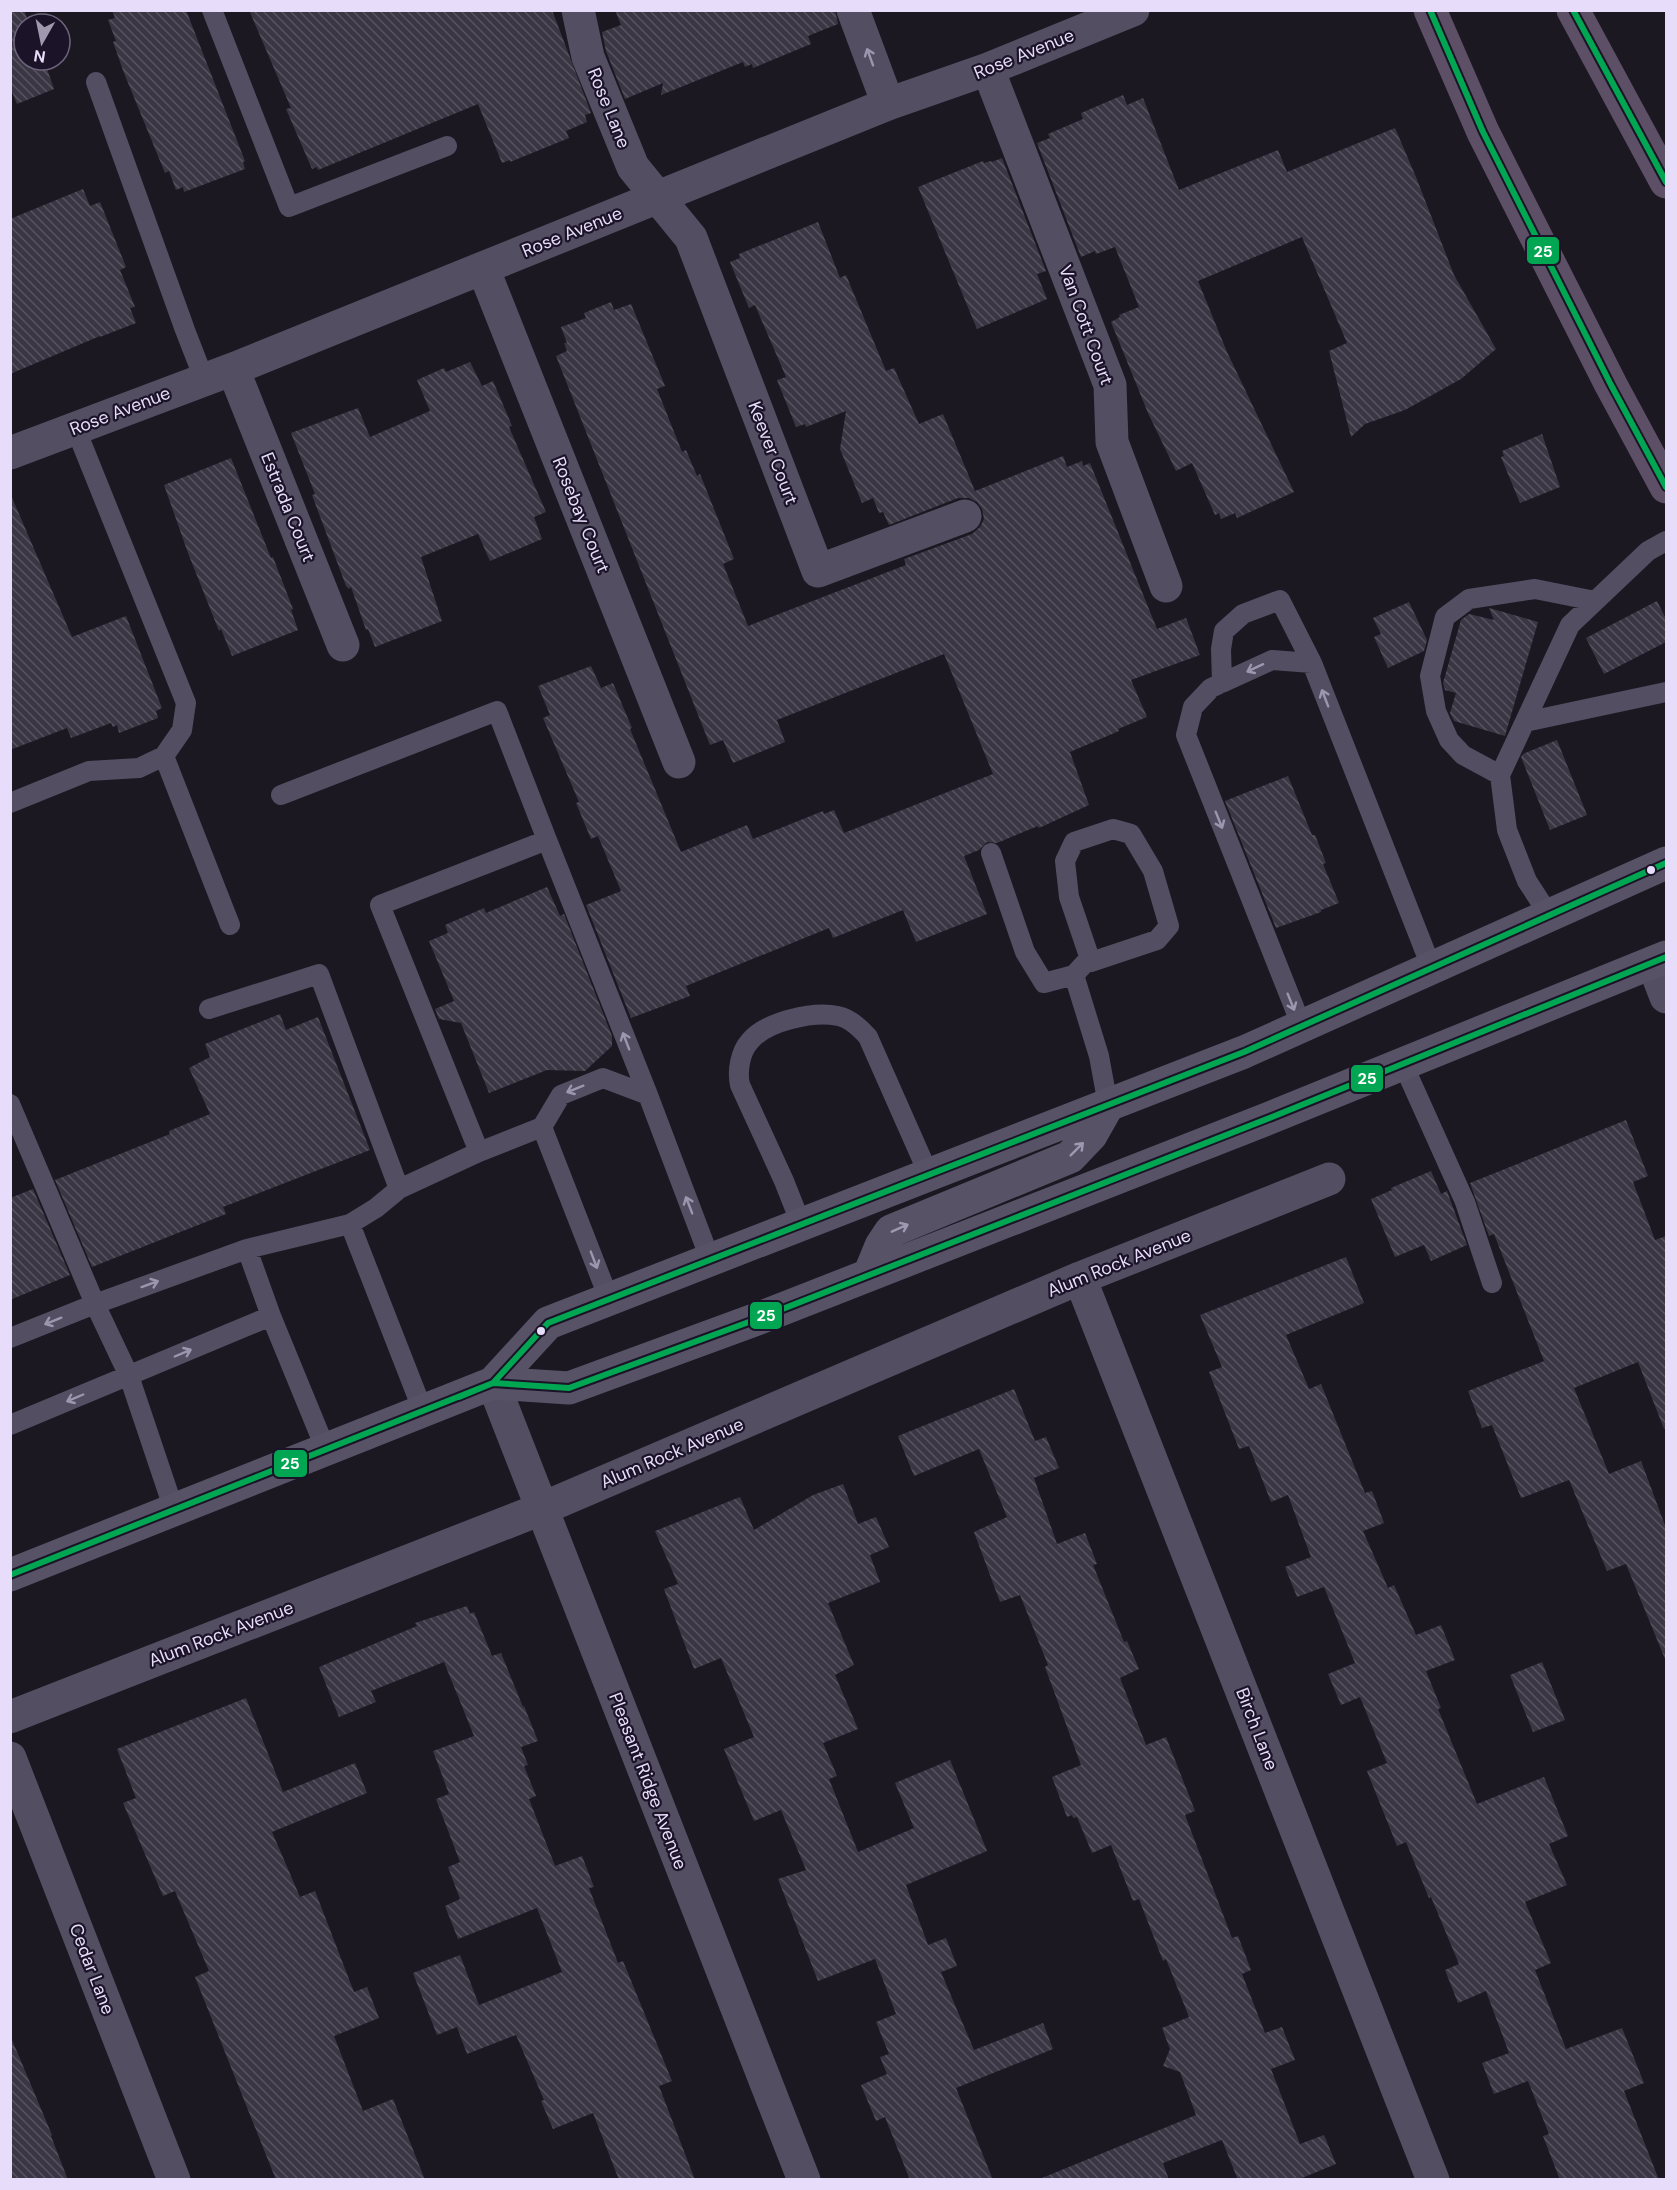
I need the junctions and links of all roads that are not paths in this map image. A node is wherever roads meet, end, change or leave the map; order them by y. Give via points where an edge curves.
1 (212, 10) edge
2 (578, 10) edge
3 (853, 10) edge
4 (1133, 10) edge
5 (1430, 10) edge
6 (1573, 10) edge
7 (988, 69) junction
8 (96, 82) dead end
9 (888, 104) junction
10 (447, 146) dead end
11 (1666, 182) edge
12 (657, 197) junction
13 (483, 268) junction
14 (219, 374) junction
15 (75, 427) junction
16 (10, 453) edge
17 (1666, 487) edge
18 (965, 516) dead end
19 (1666, 541) edge
20 (1166, 586) dead end
21 (1595, 601) junction
22 (343, 645) dead end
23 (1312, 663) junction
24 (1222, 684) junction
25 (1666, 692) edge
26 (1525, 722) junction
27 (164, 756) junction
28 (679, 762) dead end
29 (1500, 775) junction
30 (281, 795) dead end
31 (10, 803) edge
32 (547, 840) junction
33 (991, 853) dead end
34 (1666, 863) edge
35 (1549, 915) junction
36 (231, 925) dead end
37 (1660, 960) edge
38 (1091, 962) junction
39 (1432, 969) junction
40 (1074, 975) junction
41 (1666, 997) edge
42 (209, 1009) dead end
43 (1302, 1027) junction
44 (1403, 1064) junction
45 (648, 1095) junction
46 (10, 1104) edge
47 (1108, 1105) junction
48 (542, 1126) junction
49 (479, 1152) junction
50 (929, 1175) junction
51 (1329, 1179) dead end
52 (399, 1189) junction
53 (350, 1224) junction
54 (801, 1224) junction
55 (247, 1250) junction
56 (710, 1259) junction
57 (869, 1275) junction
58 (1080, 1278) junction
59 (1492, 1283) dead end
60 (609, 1299) junction
61 (95, 1304) junction
62 (271, 1316) junction
63 (10, 1338) edge
64 (129, 1376) junction
65 (493, 1383) junction
66 (423, 1411) junction
67 (10, 1425) edge
68 (326, 1450) junction
69 (542, 1509) junction
70 (174, 1510) junction
71 (11, 1573) edge
72 (10, 1717) edge
73 (10, 1758) edge
74 (174, 2180) edge
75 (804, 2180) edge
76 (1433, 2180) edge

1 - 10 lane via 289,207
2 - 12 street, Rose Lane via 588,57 633,167
9 -> 3 street
4 - 7 street, Rose Avenue
5 - 17 main road via 1483,132
6 - 11 main road
7 - 9 street, Rose Avenue
7 - 20 street, Van Cott Court via 1110,385 1112,442
8 - 14 lane via 184,330
9 - 12 street, Rose Avenue
12 - 13 street, Rose Avenue
12 - 18 street, Keever Court via 691,238 818,571
13 - 14 street, Rose Avenue
13 - 28 street, Rosebay Court
14 - 15 street, Rose Avenue
14 - 22 street, Estrada Court
15 - 16 street, Rose Avenue
15 - 27 lane via 186,703 182,730
19 - 21 lane via 1648,551
21 - 26 lane via 1570,625
21 - 29 lane via 1535,589 1469,599 1445,617 1430,676 1436,711 1449,740 1463,755
23 -> 24 lane via 1272,660
23 - 24 lane via 1280,600 1244,614 1224,631
39 -> 23 lane
24 -> 43 lane via 1211,688 1193,707 1186,735
25 - 26 lane
26 - 29 lane
27 - 31 lane via 139,768 88,771
27 - 36 lane
29 - 35 lane via 1507,830 1527,881
30 - 32 lane via 497,711
45 -> 32 lane
32 - 49 lane via 380,905
33 - 40 lane via 1025,952 1044,983
34 - 35 main road
35 - 39 main road
37 - 41 street
37 - 44 main road
38 - 38 lane via 1157,940 1169,926 1153,871 1131,834 1113,830 1074,842 1065,861 1069,897
38 - 40 lane
39 - 43 main road
40 - 47 lane via 1099,1056
42 - 52 lane via 319,974
43 - 47 main road
44 - 57 main road
44 - 59 lane via 1465,1203
45 -> 48 lane via 603,1078 561,1095
56 -> 45 lane
46 - 61 lane
47 - 50 main road
57 -> 47 main road via 891,1231 1070,1157 1091,1135
48 - 49 lane
48 -> 60 lane
49 - 52 lane
50 - 54 main road
50 - 54 lane via 868,1037 853,1022 839,1016 805,1015 766,1029 750,1041 738,1074
51 - 58 street, Alum Rock Avenue
52 - 53 lane
53 - 55 lane
53 - 66 lane
54 - 56 main road
61 -> 55 lane
55 - 62 lane
56 - 60 main road
57 - 65 main road via 569,1388
58 - 69 street, Alum Rock Avenue
58 - 76 street, Birch Lane
60 - 65 main road via 548,1323
61 -> 63 lane
61 - 64 lane
64 -> 62 lane
62 - 68 lane
64 -> 67 lane
64 - 70 lane
65 - 66 main road
65 - 69 street, Pleasant Ridge Avenue
66 - 68 main road
68 - 70 main road
69 - 72 street, Alum Rock Avenue
69 - 75 street, Pleasant Ridge Avenue
70 - 71 main road
73 - 74 street, Cedar Lane

